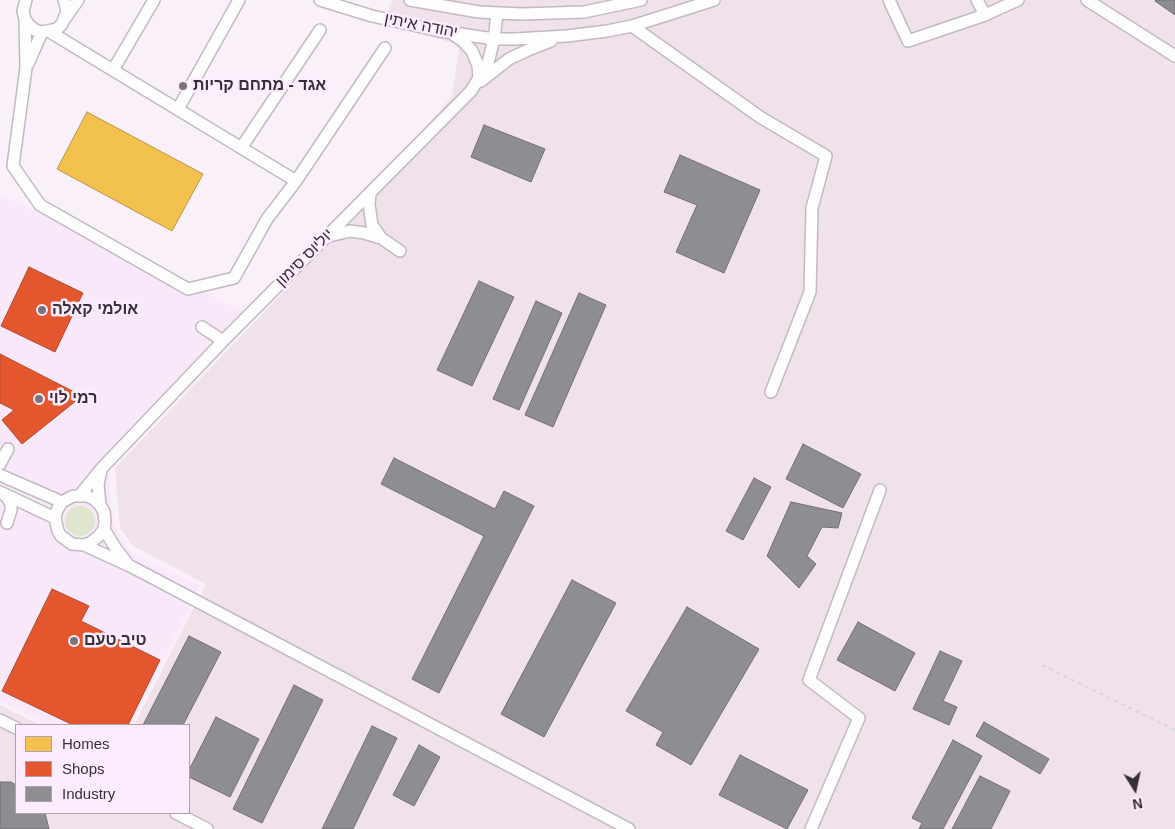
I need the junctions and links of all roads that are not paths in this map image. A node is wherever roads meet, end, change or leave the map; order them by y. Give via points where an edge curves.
1 (18, 0) edge
2 (64, 0) edge
3 (78, 0) edge
4 (154, 0) edge
5 (239, 0) edge
6 (320, 0) edge
7 (410, 0) edge
8 (641, 0) edge
9 (714, 0) edge
10 (889, 0) edge
11 (977, 0) edge
12 (1018, 0) edge
13 (1087, 0) edge
14 (24, 10) edge
15 (497, 14) junction
16 (985, 15) junction
17 (64, 21) junction
18 (632, 26) junction
19 (320, 30) dead end
20 (440, 31) junction
21 (46, 32) junction
22 (567, 36) junction
23 (494, 39) junction
24 (385, 48) dead end
25 (80, 50) junction
26 (1175, 56) edge
27 (26, 68) junction
28 (113, 70) junction
29 (479, 79) junction
30 (471, 91) junction
31 (178, 109) junction
32 (242, 148) junction
33 (296, 181) junction
34 (370, 193) junction
35 (326, 238) junction
36 (381, 238) junction
37 (400, 251) dead end
38 (202, 327) dead end
39 (223, 341) junction
40 (772, 392) dead end
41 (8, 449) dead end
42 (0, 464) edge
43 (102, 468) junction
44 (0, 475) edge
45 (880, 490) dead end
46 (1, 492) edge
47 (80, 495) junction
48 (62, 502) junction
49 (100, 505) junction
50 (55, 518) junction
51 (7, 523) dead end
52 (104, 529) junction
53 (84, 545) junction
54 (132, 567) junction
55 (0, 720) edge
56 (15, 728) edge
57 (178, 814) edge
58 (207, 829) edge
59 (630, 829) edge
60 (811, 829) edge

1 - 14 street
2 - 17 street via 67,11
3 - 17 street
4 - 28 street
5 - 31 street
6 - 20 street, יהודה איתין
7 - 15 street, יהודה איתין
8 - 15 street via 584,12
9 - 18 street
10 - 16 street via 908,41
11 - 16 street
12 - 16 street
13 - 26 street
14 - 21 street via 29,25
14 - 27 street
15 - 23 street, יוליוס סימון
17 - 21 street via 57,29
17 - 25 street
18 - 22 street
18 - 40 street via 760,116 826,156 812,208 810,292
19 - 32 street
20 - 23 street, יהודה איתין
20 - 29 street via 453,34 468,45 478,65
21 - 25 street
21 - 27 street
22 - 23 street
22 - 30 street via 509,60
23 - 29 street, יוליוס סימון via 488,63
24 - 33 street
25 - 28 street
27 - 33 street via 13,166 40,205 188,289 234,278 267,220
28 - 31 street
29 - 30 street, יוליוס סימון
30 - 34 street, יוליוס סימון
31 - 32 street
32 - 33 street
34 - 35 street, יוליוס סימון
34 - 36 street via 372,225
35 - 36 street via 350,231
35 - 39 street, יוליוס סימון
36 - 37 street
38 - 39 street
39 - 43 street, יוליוס סימון
41 - 42 street
43 - 47 street, יוליוס סימון
43 - 49 street via 98,484
44 - 48 street
45 - 60 street via 809,680 859,718
46 - 50 street
46 - 51 street via 11,504
47 - 48 street
47 - 49 street via 94,499
48 - 50 street
49 - 52 street via 106,521
50 - 53 street via 64,544
52 - 53 street via 95,540
52 - 54 street
53 - 54 street
54 - 59 street
55 - 56 street
57 - 58 street

